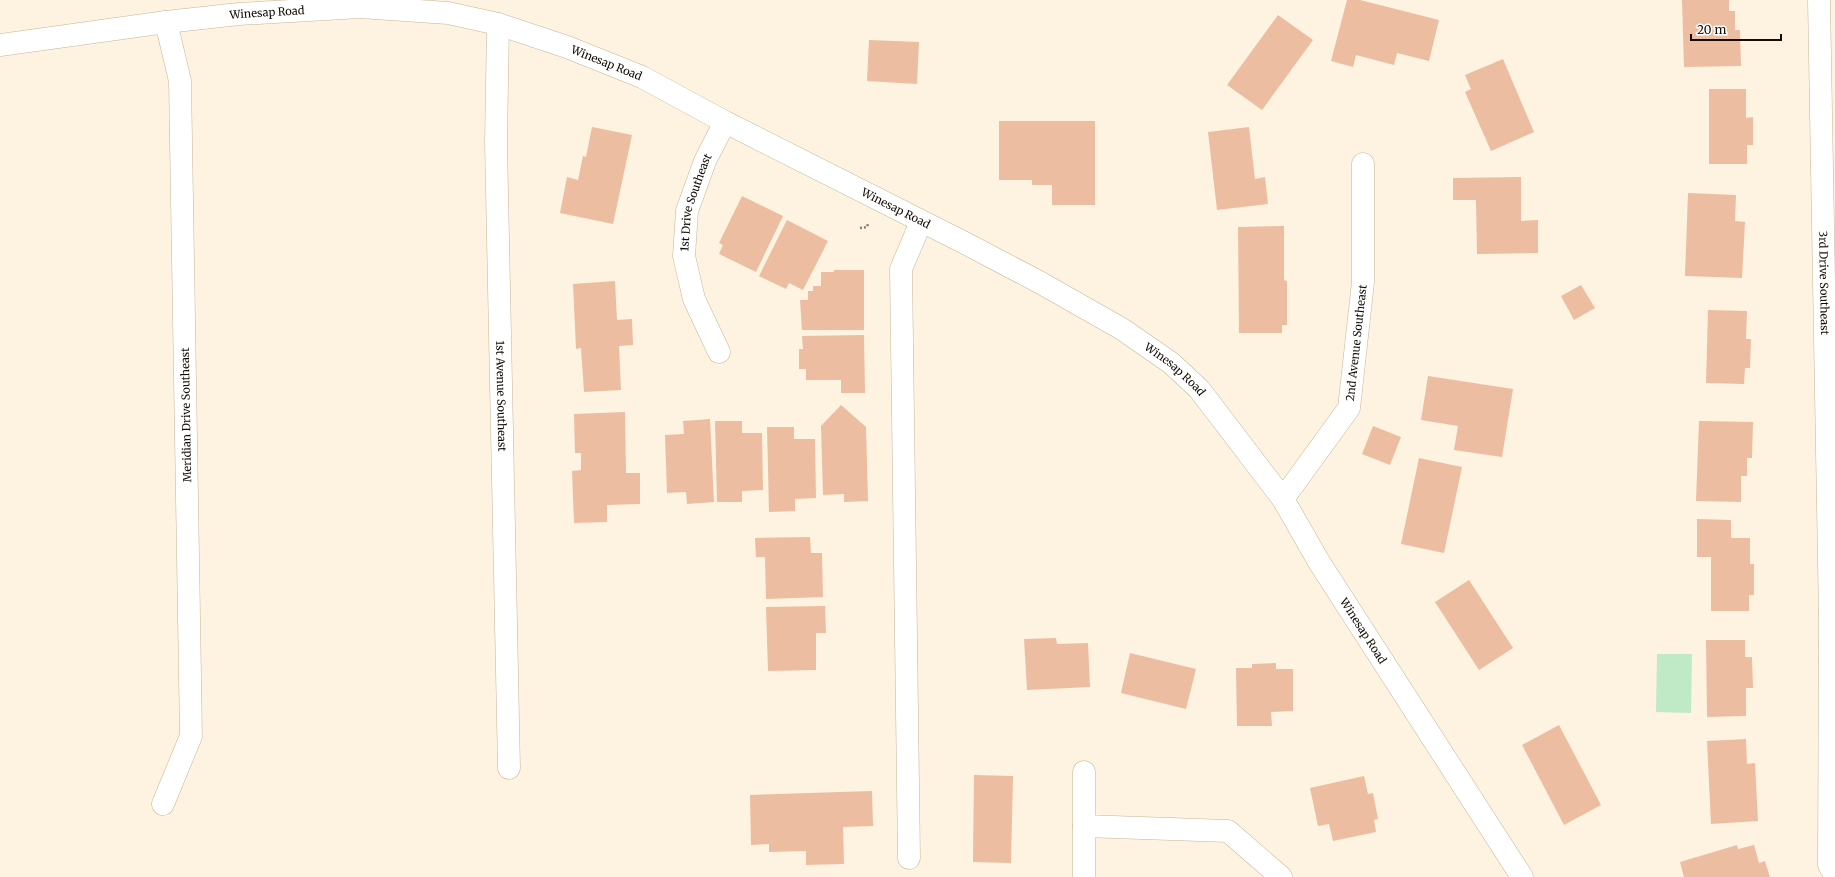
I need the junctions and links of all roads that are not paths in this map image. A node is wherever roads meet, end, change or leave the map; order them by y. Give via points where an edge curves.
1 (1819, 0) edge
2 (238, 7) edge
3 (166, 22) junction
4 (498, 24) junction
5 (0, 45) edge
6 (724, 122) junction
7 (1363, 164) dead end
8 (1829, 200) edge
9 (921, 222) junction
10 (719, 352) dead end
11 (1282, 499) junction
12 (1833, 619) edge
13 (509, 768) dead end
14 (1084, 772) dead end
15 (163, 804) dead end
16 (1084, 826) junction
17 (909, 858) dead end
18 (1835, 875) edge
19 (1084, 877) edge
20 (1281, 877) edge
21 (1522, 877) edge

1 - 8 street, 3rd Drive Southeast
2 - 3 street, Winesap Road
2 - 4 street, Winesap Road via 360,7 448,13
3 - 5 street, Winesap Road
3 - 15 street, Meridian Drive Southeast via 180,81 191,736
4 - 6 street, Winesap Road via 567,47 642,77
4 - 13 street, 1st Avenue Southeast via 496,143
6 - 9 street, Winesap Road
6 - 10 street, 1st Drive Southeast via 705,161 687,211 684,256 694,299
7 - 11 street, 2nd Avenue Southeast via 1363,282 1350,408
8 - 12 street, 3rd Drive Southeast
9 - 11 street, Winesap Road via 1122,329 1171,363 1199,389
9 - 17 street via 901,269
11 - 21 street, Winesap Road via 1319,562
12 - 18 street, 3rd Drive Southeast via 1829,865
14 - 16 street
16 - 19 street
16 - 20 street via 1228,831

